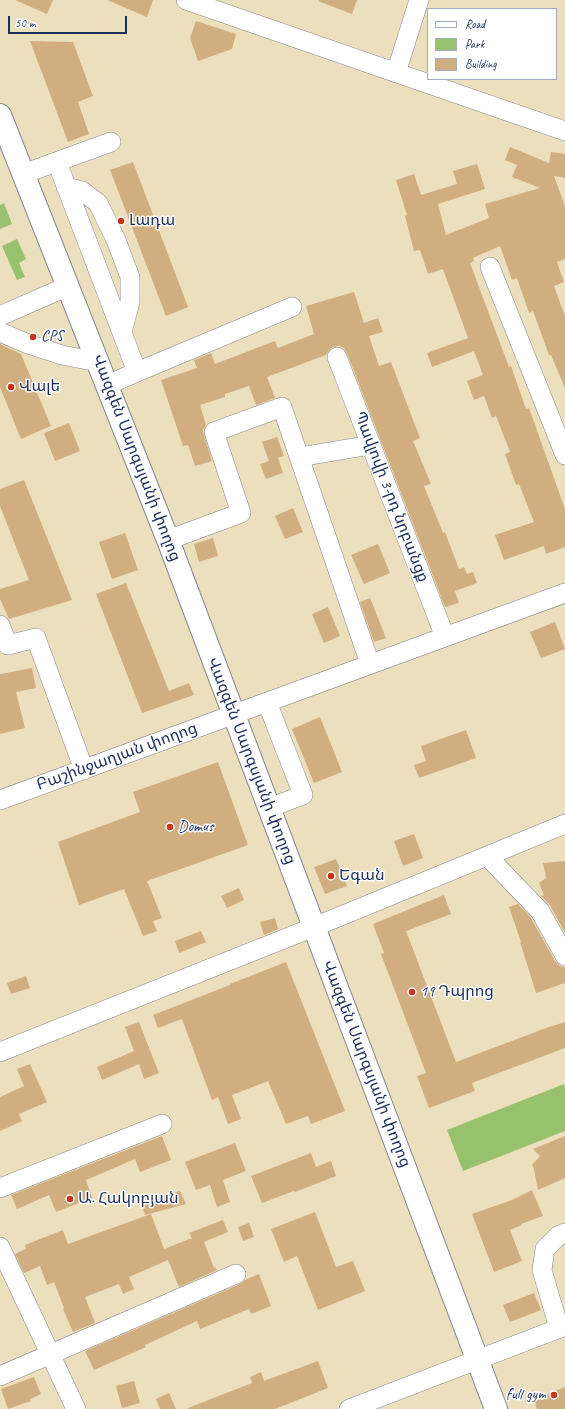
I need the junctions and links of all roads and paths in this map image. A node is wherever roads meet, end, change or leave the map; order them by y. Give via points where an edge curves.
1 (186, 0) edge
2 (419, 0) edge
3 (396, 73) junction
4 (0, 115) edge
5 (565, 131) edge
6 (111, 142) dead end
7 (57, 162) junction
8 (24, 174) junction
9 (66, 187) junction
10 (490, 267) dead end
11 (68, 286) junction
12 (292, 307) dead end
13 (0, 316) edge
14 (0, 332) edge
15 (122, 332) junction
16 (337, 357) dead end
17 (98, 362) junction
18 (137, 372) junction
19 (107, 384) junction
20 (371, 445) junction
21 (565, 455) edge
22 (299, 456) junction
23 (168, 540) junction
24 (565, 593) edge
25 (0, 625) edge
26 (444, 636) junction
27 (370, 664) junction
28 (267, 702) junction
29 (233, 715) junction
30 (84, 770) junction
31 (0, 800) edge
32 (269, 808) junction
33 (565, 824) edge
34 (487, 856) junction
35 (314, 927) junction
36 (565, 956) edge
37 (0, 1052) edge
38 (162, 1124) dead end
39 (0, 1188) edge
40 (565, 1233) edge
41 (0, 1247) edge
42 (236, 1274) dead end
43 (562, 1327) edge
44 (51, 1354) junction
45 (477, 1359) junction
46 (0, 1376) edge
47 (76, 1409) edge
48 (349, 1409) edge
49 (496, 1409) edge

1 - 3 street
2 - 3 street
3 - 5 street
4 - 8 highway, Վազգեն Սարգսյանի փողոց
6 - 7 street
7 - 8 street
7 - 9 street
8 - 11 highway, Վազգեն Սարգսյանի փողոց
9 - 15 street
9 - 15 street via 82,191 98,202 130,276 130,302
10 - 21 street
11 - 13 street
11 - 17 highway, Վազգեն Սարգսյանի փողոց
12 - 18 street
14 - 17 street via 62,355
15 - 18 street
16 - 20 street, Պավլովի 3-րդ նրբանցք
17 - 19 highway, Վազգեն Սարգսյանի փողոց
18 - 19 street
19 - 23 highway, Վազգեն Սարգսյանի փողոց
20 - 22 street
20 - 26 street, Պավլովի 3-րդ նրբանցք
22 - 23 street via 282,407 214,432 241,513
22 - 27 street
23 - 29 highway, Վազգեն Սարգսյանի փողոց
24 - 26 street, Բաշինջաղյան փողոց
25 - 30 street via 8,645 36,638
26 - 27 street, Բաշինջաղյան փողոց
27 - 28 street, Բաշինջաղյան փողոց
28 - 29 street, Բաշինջաղյան փողոց
28 - 32 street via 303,795
29 - 30 street, Բաշինջաղյան փողոց
29 - 32 highway, Վազգեն Սարգսյանի փողոց
30 - 31 street, Բաշինջաղյան փողոց
32 - 35 highway, Վազգեն Սարգսյանի փողոց
33 - 34 street
34 - 35 street
34 - 36 street via 540,911
35 - 37 street
35 - 45 highway, Վազգեն Սարգսյանի փողոց
38 - 39 street
40 - 43 street via 558,1236 545,1249 542,1270
41 - 44 street
42 - 44 street
43 - 45 street
44 - 46 street
44 - 47 street
45 - 48 street
45 - 49 highway, Վազգեն Սարգսյանի փողոց

